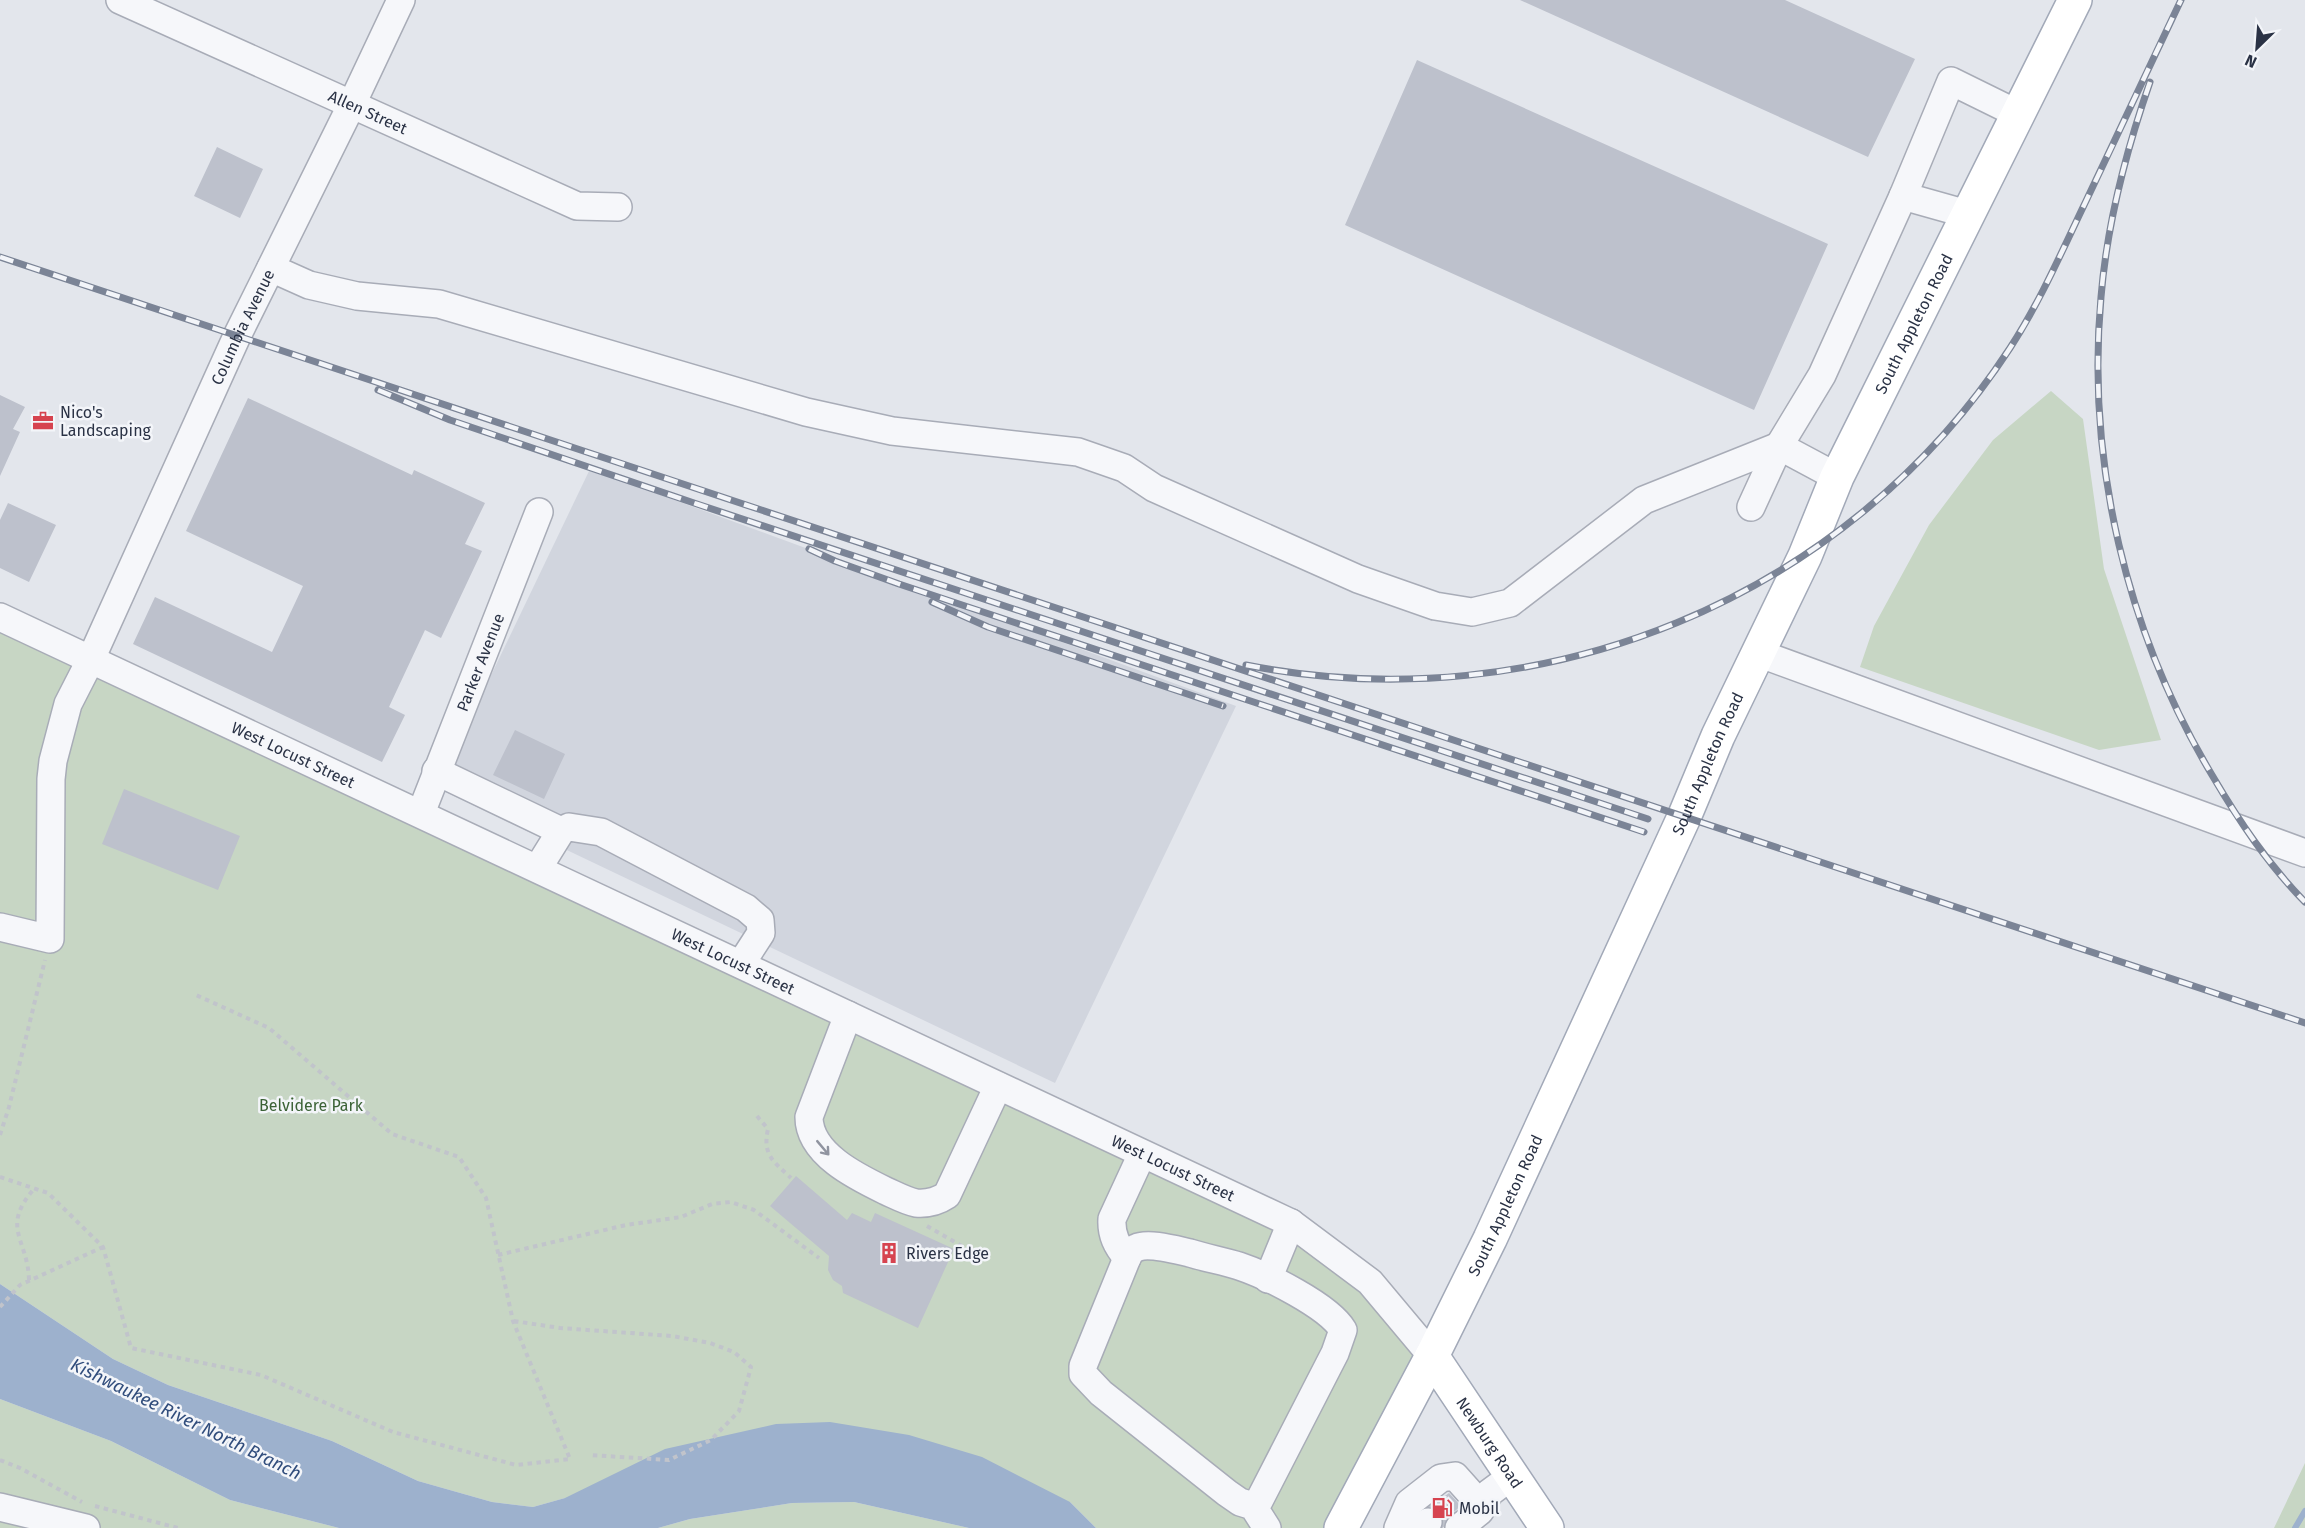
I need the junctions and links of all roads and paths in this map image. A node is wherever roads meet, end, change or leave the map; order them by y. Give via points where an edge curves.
1 (120, 0) edge
2 (401, 0) edge
3 (2075, 0) edge
4 (351, 106) junction
5 (2018, 114) junction
6 (1904, 196) junction
7 (618, 207) dead end
8 (1967, 214) junction
9 (271, 268) junction
10 (1779, 446) junction
11 (1837, 477) junction
12 (1751, 507) dead end
13 (539, 512) dead end
14 (0, 617) edge
15 (1758, 653) junction
16 (91, 659) junction
17 (436, 771) junction
18 (421, 813) junction
19 (561, 831) junction
20 (2305, 853) edge
21 (538, 868) junction
22 (0, 927) edge
23 (50, 939) junction
24 (741, 964) junction
25 (196, 995) dead end
26 (848, 1015) junction
27 (999, 1086) junction
28 (757, 1116) dead end
29 (0, 1135) edge
30 (1142, 1154) junction
31 (0, 1177) edge
32 (791, 1178) dead end
33 (34, 1189) junction
34 (1291, 1222) junction
35 (919, 1223) dead end
36 (103, 1247) junction
37 (498, 1255) junction
38 (981, 1257) dead end
39 (819, 1258) dead end
40 (1127, 1258) junction
41 (1268, 1279) junction
42 (29, 1280) junction
43 (0, 1307) edge
44 (513, 1321) junction
45 (1432, 1356) junction
46 (589, 1455) dead end
47 (0, 1460) edge
48 (1483, 1490) junction
49 (0, 1507) edge
50 (1260, 1517) edge
51 (86, 1528) edge
52 (178, 1528) edge
53 (1341, 1528) edge
54 (1398, 1528) edge
55 (1459, 1528) tunnel mouth
56 (1547, 1528) edge

1 - 4 street, Allen Street
2 - 4 street, Columbia Avenue
3 - 5 main road, South Appleton Road
4 - 7 street, Allen Street via 577,206
4 - 9 street, Columbia Avenue
5 - 6 street via 1951,81
5 - 8 main road, South Appleton Road
6 - 8 street
6 - 10 street via 1822,375
8 - 11 main road, South Appleton Road
9 - 10 street via 309,285 357,296 439,304 806,412 892,431 1078,452 1125,468 1154,488 1358,579 1435,606 1472,612 1510,603 1644,500
9 - 16 street, Columbia Avenue
10 - 11 street
10 - 12 street
11 - 15 main road, South Appleton Road via 1805,556
13 - 17 street, Parker Avenue
14 - 16 street, West Locust Street
15 - 20 street
15 - 45 main road, South Appleton Road via 1490,1239
16 - 18 street, West Locust Street
16 - 23 street, Columbia Avenue via 68,704 53,761
17 - 18 street, Parker Avenue
17 - 19 street
18 - 21 street, West Locust Street
19 - 21 street
19 - 24 street via 569,827 601,832 746,908 760,920 761,933
21 - 24 street, West Locust Street
22 - 23 street
23 - 29 path
24 - 26 street, West Locust Street
25 - 37 path via 269,1028 392,1134 459,1157 486,1198
26 - 27 street, West Locust Street
26 -> 27 street via 809,1117 809,1128 829,1155 853,1174 899,1197 916,1203 947,1195
27 - 30 street, West Locust Street
28 - 32 path via 768,1129 767,1152
30 - 34 street, West Locust Street
30 - 40 street via 1112,1219 1117,1245
31 - 33 path
33 - 36 path via 48,1193
33 - 42 path via 24,1198 13,1223 29,1266
34 - 41 street
34 - 45 street, West Locust Street via 1370,1282
35 - 38 path
36 - 42 path
36 - 44 path via 131,1348 261,1375 393,1432 516,1465 570,1459
37 - 39 path via 626,1225 681,1217 712,1204 732,1202 754,1210
37 - 44 path
40 - 41 street via 1137,1247 1158,1247 1239,1266
40 - 50 street via 1083,1374 1101,1393
41 - 50 street via 1330,1314 1343,1330 1259,1501
42 - 43 path
44 - 46 path via 710,1343 734,1352 751,1367 739,1411 711,1440 669,1461
45 - 48 main road, Newburg Road
45 - 53 main road, South Appleton Road
47 - 52 path via 85,1503
48 - 54 street via 1455,1476 1441,1478 1409,1503
48 - 55 street via 1480,1511
48 - 56 main road, Newburg Road
49 - 51 street

